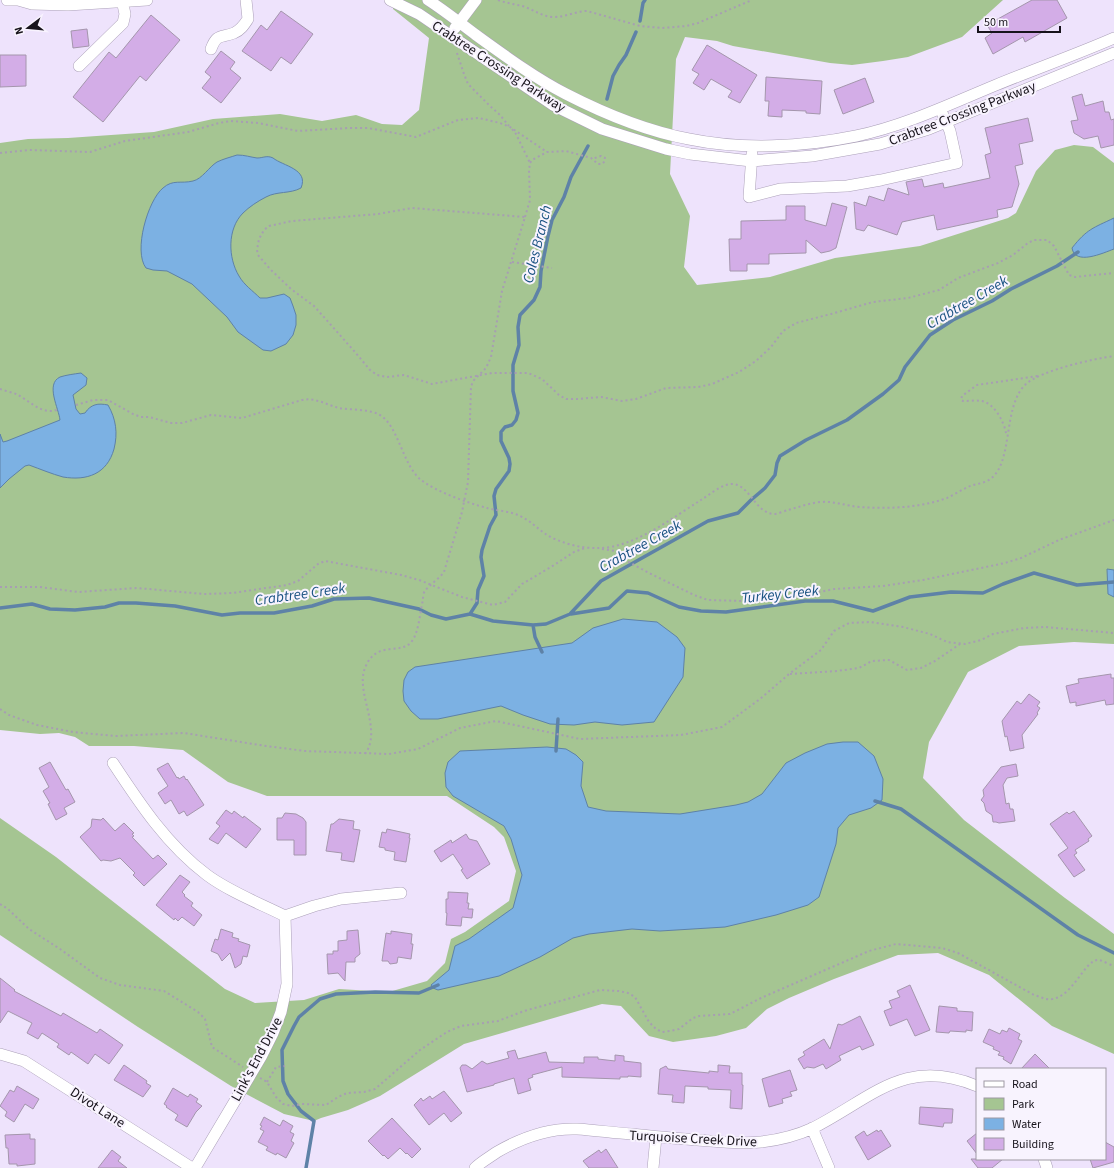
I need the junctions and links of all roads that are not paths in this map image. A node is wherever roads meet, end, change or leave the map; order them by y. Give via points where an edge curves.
1 (7, 0) edge
2 (18, 0) edge
3 (147, 0) edge
4 (246, 0) edge
5 (390, 0) edge
6 (428, 0) edge
7 (476, 0) edge
8 (122, 1) edge
9 (459, 22) junction
10 (450, 35) junction
11 (1111, 39) edge
12 (211, 49) dead end
13 (1114, 53) edge
14 (79, 66) dead end
15 (940, 108) junction
16 (946, 122) junction
17 (752, 145) junction
18 (751, 161) junction
19 (113, 763) dead end
20 (401, 893) dead end
21 (285, 916) junction
22 (0, 1054) edge
23 (976, 1086) edge
24 (812, 1128) junction
25 (656, 1137) junction
26 (192, 1168) edge
27 (195, 1168) edge
28 (475, 1168) edge
29 (653, 1168) edge
30 (830, 1168) edge

1 - 2 street
2 - 8 street via 46,5
3 - 8 street
4 - 12 street via 248,19 242,28 215,40
5 - 10 street, Crabtree Crossing Parkway via 419,14
6 - 9 street, Crabtree Crossing Parkway
7 - 9 street
8 - 14 street via 125,14 123,23
9 - 10 street
9 - 17 street, Crabtree Crossing Parkway via 550,86 617,118 641,127 690,139
10 - 18 street, Crabtree Crossing Parkway via 553,105 602,128 666,149
11 - 13 street
11 - 15 street, Crabtree Crossing Parkway
13 - 16 street, Crabtree Crossing Parkway
15 - 16 street
15 - 17 street, Crabtree Crossing Parkway via 856,136 816,143
16 - 18 street, Crabtree Crossing Parkway via 863,148 793,159
16 - 18 street via 957,163 881,180 847,186 780,189 749,197
17 - 18 street
19 - 21 street via 162,834 185,856 207,875
20 - 21 street via 340,899
21 - 27 street, Link's End Drive via 287,984 281,1012 252,1072
22 - 26 street, Divot Lane via 24,1061
23 - 24 street, Turquoise Creek Drive via 939,1076 917,1076 896,1081
24 - 25 street, Turquoise Creek Drive via 784,1137 751,1143
24 - 30 street
25 - 28 street, Turquoise Creek Drive via 577,1129 551,1132 531,1136 515,1143
25 - 29 street

